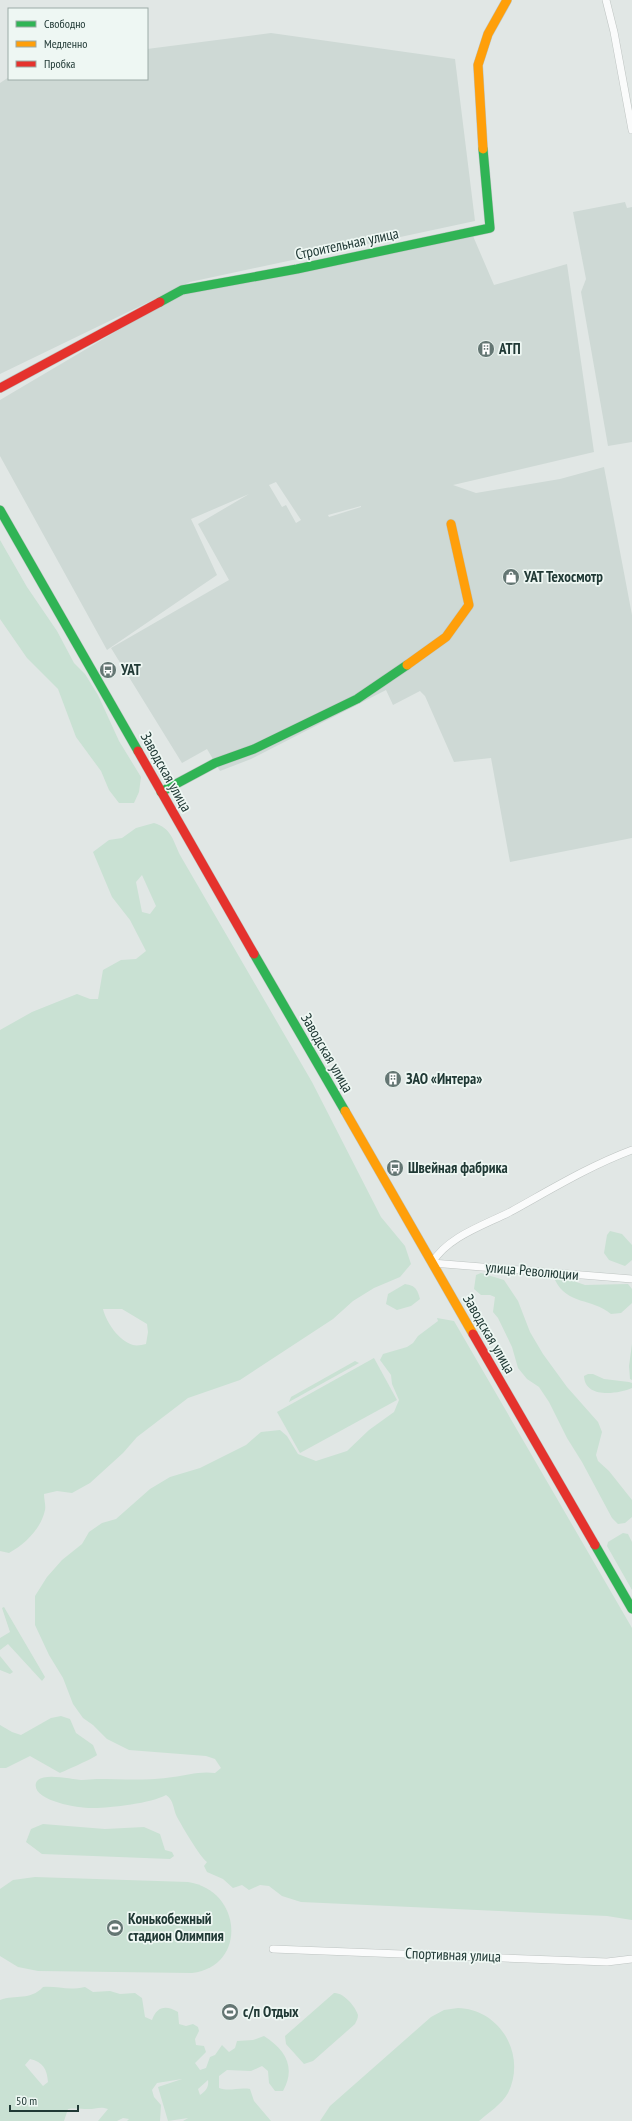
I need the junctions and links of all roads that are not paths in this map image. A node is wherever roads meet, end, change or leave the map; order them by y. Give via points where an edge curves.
1 (506, 0) edge
2 (606, 0) edge
3 (632, 130) edge
4 (0, 388) edge
5 (0, 510) edge
6 (451, 524) dead end
7 (161, 792) junction
8 (632, 1150) edge
9 (432, 1263) junction
10 (632, 1279) edge
11 (632, 1609) edge
12 (273, 1949) dead end
13 (632, 1959) edge

1 - 4 main road, Строительная улица via 488,34 478,65 490,228 297,269 182,290
2 - 3 street
5 - 7 main road, Заводская улица
6 - 7 main road via 469,605 446,637 398,673 357,699 254,749 215,763
7 - 9 main road, Заводская улица
8 - 9 street via 570,1178 458,1238 437,1254
9 - 10 street, улица Революции
9 - 11 main road, Заводская улица
12 - 13 street, Спортивная улица via 608,1962

